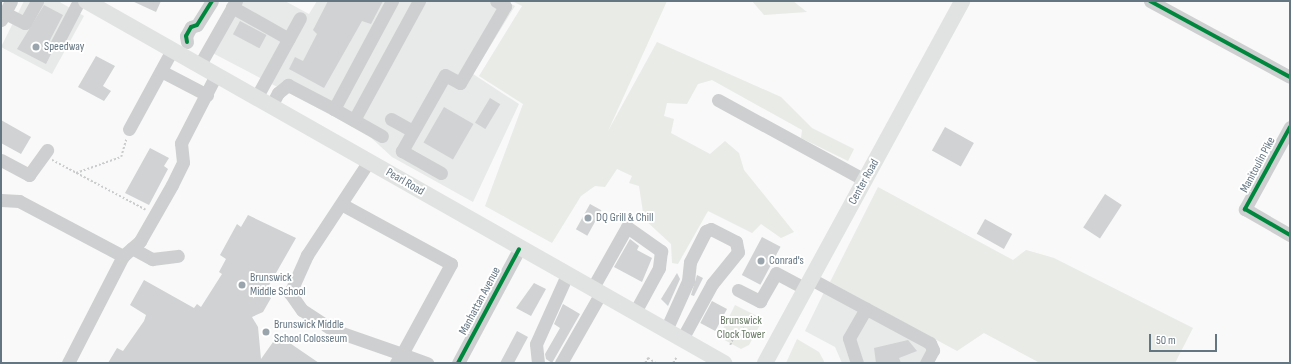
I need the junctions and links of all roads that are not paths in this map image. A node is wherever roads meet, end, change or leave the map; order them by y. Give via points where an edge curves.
1 (11, 1) edge
2 (37, 1) edge
3 (79, 1) edge
4 (86, 1) edge
5 (392, 1) edge
6 (419, 1) edge
7 (496, 1) edge
8 (962, 1) edge
9 (1150, 1) edge
10 (210, 2) edge
11 (233, 7) edge
12 (3, 16) edge
13 (300, 18) dead end
14 (288, 41) junction
15 (57, 43) dead end
16 (179, 49) junction
17 (199, 66) junction
18 (161, 71) junction
19 (216, 75) junction
20 (1290, 76) edge
21 (207, 95) junction
22 (256, 98) junction
23 (718, 100) dead end
24 (271, 106) junction
25 (334, 109) junction
26 (391, 119) dead end
27 (354, 120) junction
28 (1290, 127) edge
29 (130, 129) road end
30 (413, 131) junction
31 (382, 136) dead end
32 (45, 153) road end
33 (1, 160) edge
34 (369, 161) junction
35 (441, 173) dead end
36 (865, 180) junction
37 (1, 200) edge
38 (343, 205) junction
39 (1290, 234) edge
40 (519, 249) junction
41 (127, 252) junction
42 (178, 256) dead end
43 (567, 275) junction
44 (808, 284) junction
45 (738, 290) dead end
46 (596, 291) junction
47 (866, 308) junction
48 (635, 312) junction
49 (666, 330) junction
50 (682, 339) junction
51 (399, 358) edge
52 (68, 363) edge
53 (427, 363) edge
54 (458, 363) edge
55 (538, 363) edge
56 (561, 363) edge
57 (724, 363) edge
58 (765, 363) edge
59 (857, 363) edge
60 (926, 363) edge

1 - 12 street
2 - 12 street via 25,23
3 - 15 street
4 - 16 main road, Pearl Road
5 - 25 street
6 - 27 street
7 - 30 street via 505,6 460,83 445,75
8 - 36 main road, Center Road
9 - 20 street
10 - 16 street via 197,24 192,41
11 - 14 street
11 - 17 street
13 - 14 street
14 - 22 street
16 - 17 main road, Pearl Road
16 - 18 street
17 - 19 main road, Pearl Road
18 - 21 street
18 - 29 street
19 - 21 street
19 - 22 main road, Pearl Road
21 - 41 street via 182,143 183,162 156,216
22 - 24 main road, Pearl Road
23 - 36 street
24 - 25 street via 278,93 288,86
24 - 34 main road, Pearl Road
25 - 27 street
26 - 30 street
27 - 31 street
28 - 39 street, Manitoulin Pike via 1245,210
30 - 35 street via 402,151
32 - 33 street via 29,175
34 - 38 street
34 - 40 main road, Pearl Road
36 - 44 main road, Center Road
37 - 41 street via 19,202
38 - 51 street via 451,264
38 - 51 street via 299,270 291,287 291,300 349,338
40 - 43 main road, Pearl Road
40 - 54 street, Manhattan Avenue
41 - 42 street via 152,259
41 - 52 street
43 - 46 main road, Pearl Road
43 - 55 street via 538,338
44 - 45 street via 776,273 760,301
44 - 47 street
44 - 58 main road, Center Road
46 - 48 main road, Pearl Road
46 - 48 street via 627,227 661,251 659,268
46 - 56 street
47 - 59 street via 849,338
47 - 60 street via 930,343 933,350
48 - 49 main road, Pearl Road
49 - 50 main road, Pearl Road
49 - 50 street via 688,282 690,262 706,231 711,229 736,242 738,252 712,284
50 - 57 main road, Pearl Road
51 - 53 street

